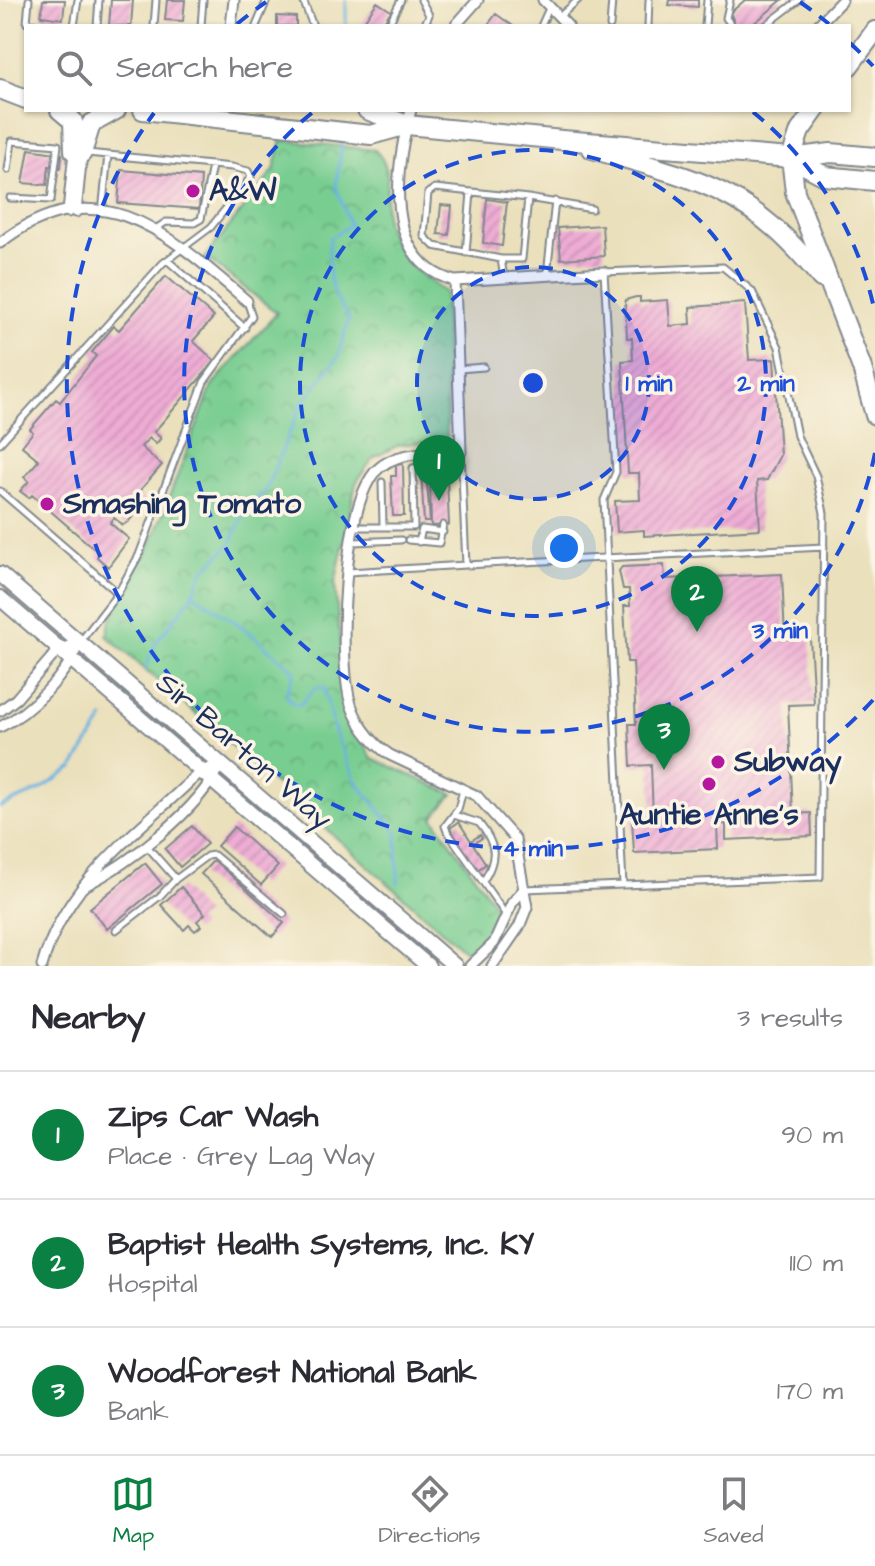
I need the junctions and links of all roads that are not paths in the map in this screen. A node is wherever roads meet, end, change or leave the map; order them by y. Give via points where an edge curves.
1 (29, 0) edge
2 (78, 0) edge
3 (99, 0) edge
4 (156, 0) edge
5 (203, 0) edge
6 (234, 0) edge
7 (267, 0) edge
8 (303, 0) edge
9 (401, 0) edge
10 (421, 0) edge
11 (478, 0) edge
12 (578, 0) edge
13 (612, 0) edge
14 (649, 0) edge
15 (707, 0) edge
16 (730, 0) edge
17 (799, 0) edge
18 (842, 0) edge
19 (546, 3) edge
20 (560, 16) junction
21 (35, 24) edge
22 (74, 24) edge
23 (97, 24) edge
24 (154, 24) edge
25 (201, 24) edge
26 (231, 24) edge
27 (257, 24) edge
28 (312, 24) edge
29 (393, 24) edge
30 (423, 24) edge
31 (460, 24) edge
32 (541, 24) edge
33 (566, 24) edge
34 (610, 24) edge
35 (648, 24) edge
36 (705, 24) edge
37 (730, 24) edge
38 (768, 24) edge
39 (819, 24) edge
40 (875, 31) edge
41 (851, 63) edge
42 (24, 85) edge
43 (0, 89) edge
44 (24, 98) edge
45 (62, 112) edge
46 (110, 112) edge
47 (161, 112) edge
48 (378, 112) edge
49 (814, 112) edge
50 (409, 118) edge
51 (562, 140) junction
52 (78, 152) junction
53 (108, 155) junction
54 (875, 157) edge
55 (791, 158) junction
56 (213, 165) junction
57 (8, 170) dead end
58 (875, 181) edge
59 (471, 192) junction
60 (10, 198) dead end
61 (528, 198) junction
62 (555, 201) junction
63 (592, 209) dead end
64 (72, 212) junction
65 (101, 213) junction
66 (157, 228) junction
67 (0, 243) edge
68 (183, 246) junction
69 (466, 253) junction
70 (501, 259) junction
71 (167, 260) junction
72 (604, 272) junction
73 (547, 275) junction
74 (504, 278) junction
75 (455, 281) junction
76 (832, 293) junction
77 (247, 301) joint
78 (245, 328) junction
79 (484, 367) dead end
80 (459, 369) junction
81 (875, 415) edge
82 (0, 443) edge
83 (461, 452) junction
84 (441, 477) dead end
85 (382, 482) dead end
86 (0, 491) edge
87 (383, 526) junction
88 (356, 527) junction
89 (414, 527) junction
90 (422, 529) junction
91 (353, 542) junction
92 (419, 542) junction
93 (824, 547) junction
94 (608, 559) junction
95 (466, 565) junction
96 (347, 572) junction
97 (0, 574) edge
98 (118, 593) junction
99 (0, 598) edge
100 (79, 643) junction
101 (59, 649) junction
102 (72, 661) junction
103 (0, 711) edge
104 (0, 727) edge
105 (220, 764) junction
106 (206, 778) junction
107 (463, 789) junction
108 (454, 815) junction
109 (134, 831) junction
110 (145, 844) junction
111 (176, 879) junction
112 (484, 880) junction
113 (623, 885) junction
114 (83, 887) junction
115 (524, 889) junction
116 (284, 914) dead end
117 (508, 918) junction
118 (116, 930) dead end
119 (42, 966) edge
120 (428, 966) edge
121 (455, 966) edge
122 (470, 966) edge
123 (492, 966) edge

1 - 21 lane via 27,23
2 - 22 lane
3 - 23 lane
4 - 24 lane
5 - 25 lane
6 - 26 street
7 - 27 lane
8 - 28 lane
9 - 29 lane
10 - 30 lane via 429,15
11 - 31 street
12 - 20 lane
13 - 34 lane
14 - 35 lane
15 - 36 lane
16 - 37 lane via 726,18
17 - 38 lane
18 - 39 street
19 - 20 street
19 - 32 lane
20 - 33 street
40 - 41 highway
42 - 43 highway
43 - 44 highway
45 - 52 highway via 73,121
46 - 52 highway via 91,124
47 - 50 highway via 371,135
48 - 50 highway
49 - 55 highway
50 - 51 highway
50 - 75 street via 399,215 408,247 421,265
51 - 55 highway
51 - 76 highway via 680,175 751,207 798,249
52 - 53 lane
52 - 64 street
53 - 56 lane
53 - 65 lane
54 - 55 highway via 831,153
55 - 58 highway via 825,176
55 - 76 highway via 797,200
56 - 66 lane via 201,219 166,222
56 - 68 lane via 248,171 251,177 211,227
57 - 60 lane via 12,141 58,145 51,200
59 - 61 lane
59 - 69 lane
59 - 69 lane via 435,188 428,193 424,236 434,246
61 - 62 lane
61 - 70 lane via 522,259
62 - 63 lane
62 - 73 lane
64 - 65 street
64 - 67 street via 32,221
65 - 66 street
66 - 68 street
68 - 71 lane
68 - 77 street
69 - 70 lane
70 - 74 lane
71 - 78 lane
71 - 82 lane
72 - 73 street
72 - 93 lane via 723,267 752,291 779,347 797,436 816,476
72 - 94 lane via 616,472 604,500
73 - 74 street
74 - 75 street
75 - 80 street
76 - 81 highway
77 - 78 lane via 252,316
78 - 98 lane via 204,382 139,555
79 - 80 lane
80 - 83 street
83 - 88 street via 405,456 375,472
83 - 95 lane
84 - 89 lane via 430,463 413,468
85 - 87 lane
86 - 98 lane
87 - 88 lane
87 - 89 lane
88 - 91 street
89 - 90 lane
90 - 92 lane
90 - 92 lane via 443,529 439,543
91 - 92 lane
91 - 96 street
93 - 94 lane
93 - 113 lane via 820,877
94 - 95 lane
94 - 113 lane
95 - 96 lane
96 - 107 street via 349,697 359,722 377,747
97 - 100 main road, Sir Barton Way
98 - 100 lane
99 - 101 main road, Sir Barton Way
100 - 101 street
100 - 102 street
100 - 105 main road, Sir Barton Way
101 - 102 main road, Sir Barton Way
101 - 103 street
102 - 104 street via 28,708
102 - 106 main road, Sir Barton Way
105 - 106 street
105 - 121 main road, Sir Barton Way
106 - 109 street
106 - 110 street
106 - 120 main road, Sir Barton Way
107 - 108 lane
107 - 115 street via 494,812 515,839
108 - 112 lane via 447,831
108 - 112 lane via 479,823 494,848 496,857
109 - 110 street
109 - 114 street
110 - 111 lane
110 - 114 street
111 - 116 lane via 214,855
111 - 118 lane
112 - 117 lane
113 - 115 lane
114 - 119 street via 64,910
115 - 117 street
115 - 123 street via 527,907 519,927
117 - 122 street via 494,943

